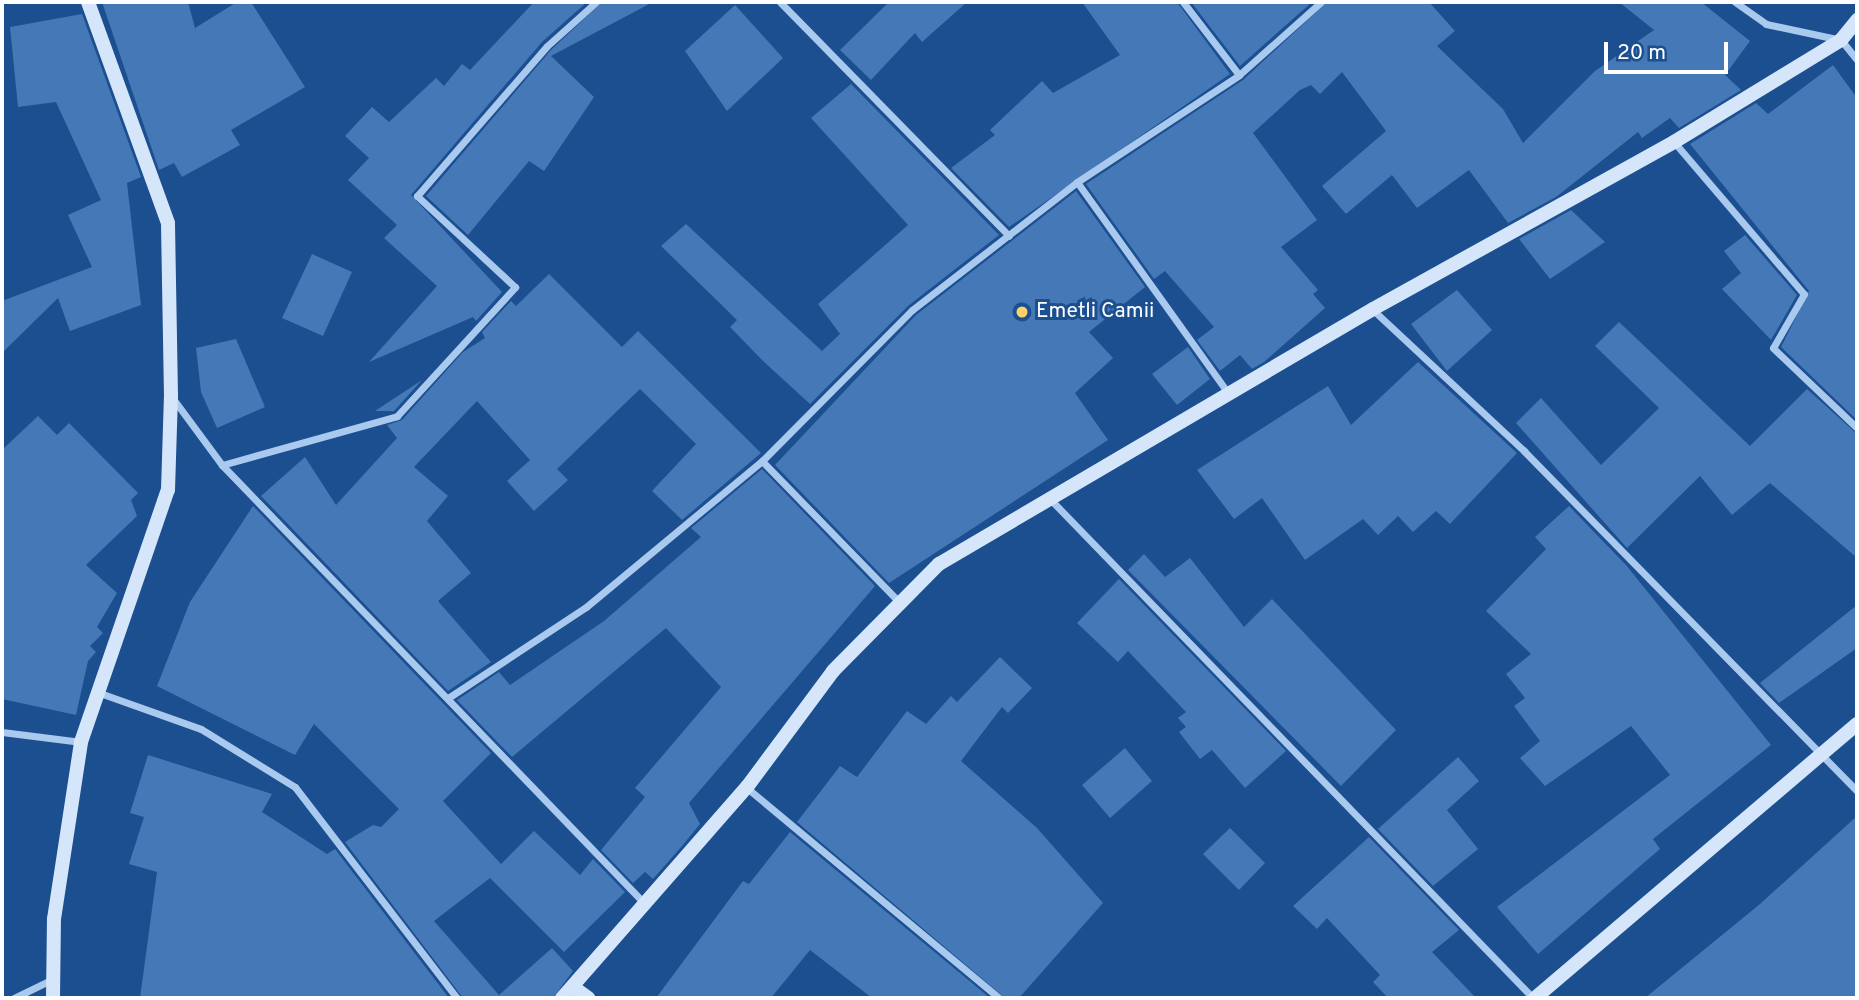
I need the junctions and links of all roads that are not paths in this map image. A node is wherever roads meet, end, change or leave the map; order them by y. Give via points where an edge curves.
1 (88, 2) edge
2 (596, 2) edge
3 (780, 2) edge
4 (1183, 2) edge
5 (1321, 2) edge
6 (1735, 2) edge
7 (1857, 20) edge
8 (1841, 40) junction
9 (1857, 60) edge
10 (1239, 75) junction
11 (1674, 142) junction
12 (1077, 182) junction
13 (1009, 236) junction
14 (1373, 309) junction
15 (1229, 394) junction
16 (172, 396) junction
17 (1857, 428) edge
18 (762, 461) junction
19 (222, 465) junction
20 (1050, 499) junction
21 (898, 601) junction
22 (97, 692) junction
23 (448, 698) junction
24 (1857, 724) edge
25 (2, 732) edge
26 (81, 742) junction
27 (1821, 755) junction
28 (747, 788) junction
29 (1857, 791) edge
30 (646, 905) junction
31 (53, 979) junction
32 (573, 987) junction
33 (14, 998) edge
34 (52, 998) edge
35 (457, 998) edge
36 (562, 998) edge
37 (588, 998) edge
38 (999, 998) edge
39 (1534, 998) edge

1 - 16 street via 168,223
2 - 19 street via 547,46 417,196 515,286 397,416
3 - 13 street
4 - 10 street
5 - 10 street
6 - 8 street via 1766,24
7 - 8 street
8 - 9 street
8 - 11 street
10 - 12 street
11 - 14 street
11 - 17 street via 1804,294 1773,348
12 - 13 street
12 - 15 street
13 - 18 street via 912,310
14 - 15 street
14 - 27 street via 1524,451
15 - 20 street
16 - 19 street
16 - 22 street via 168,489
18 - 21 street
18 - 23 street via 586,607
19 - 23 street
20 - 21 street via 939,564
20 - 39 street
21 - 28 street via 833,671
22 - 26 street
22 - 35 street via 201,729 295,788
23 - 30 street
24 - 27 street
25 - 26 street
26 - 31 street via 54,919
27 - 29 street
27 - 39 street
28 - 30 street
28 - 38 street
30 - 32 street
31 - 33 street
31 - 34 street
32 - 36 street
32 - 37 street

